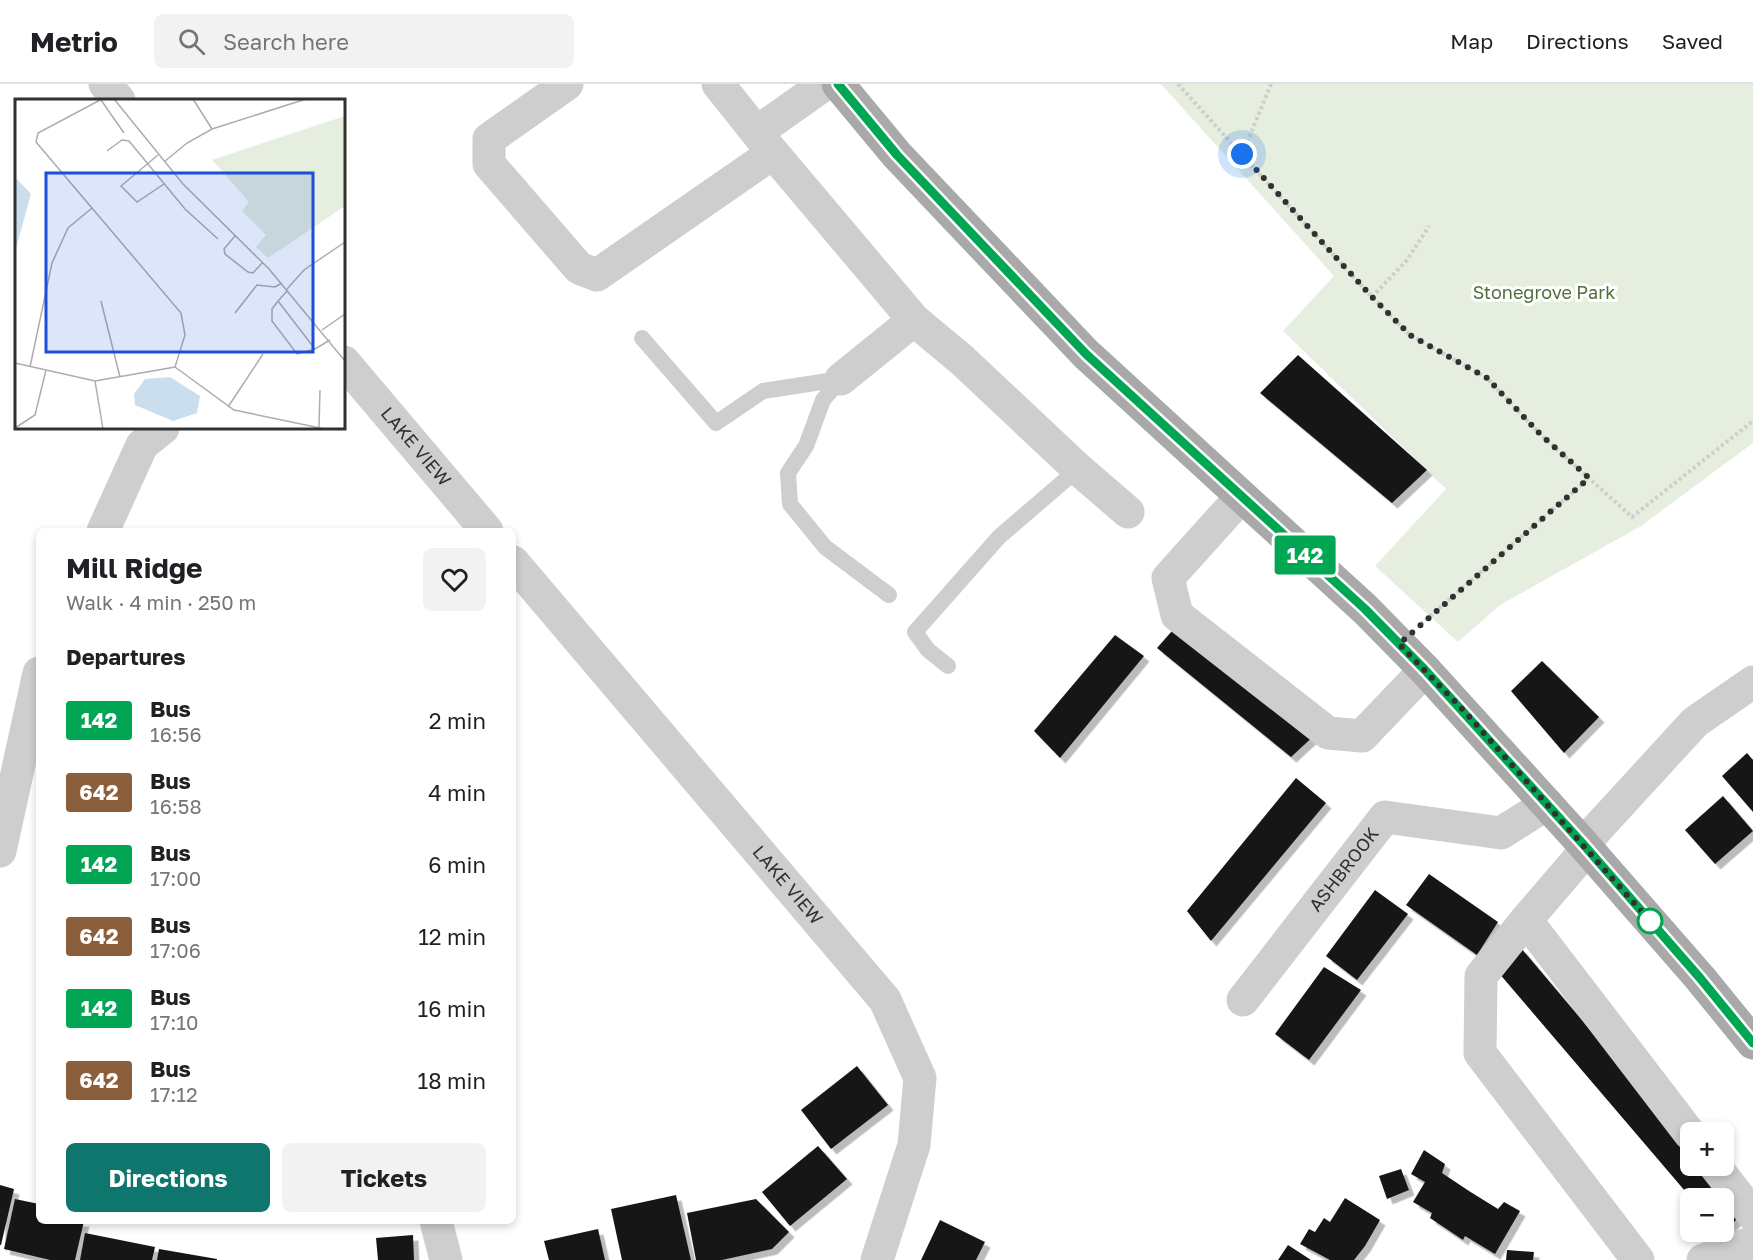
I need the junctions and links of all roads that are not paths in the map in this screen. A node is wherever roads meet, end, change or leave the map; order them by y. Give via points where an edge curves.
1 (105, 84) edge
2 (567, 84) edge
3 (718, 84) edge
4 (825, 84) edge
5 (838, 84) edge
6 (118, 99) edge
7 (765, 142) junction
8 (914, 320) junction
9 (642, 338) dead end
10 (345, 363) edge
11 (841, 379) junction
12 (162, 429) edge
13 (1078, 469) junction
14 (1241, 497) junction
15 (1128, 512) dead end
16 (104, 528) edge
17 (484, 528) edge
18 (516, 566) edge
19 (889, 595) dead end
20 (948, 666) dead end
21 (1425, 670) junction
22 (1753, 682) edge
23 (36, 687) edge
24 (1547, 804) junction
25 (1585, 846) junction
26 (0, 851) edge
27 (1526, 921) junction
28 (1243, 1000) dead end
29 (1753, 1043) edge
30 (1681, 1122) edge
31 (1722, 1176) edge
32 (1753, 1215) edge
33 (437, 1224) edge
34 (1753, 1242) edge
35 (446, 1260) edge
36 (877, 1260) edge
37 (1638, 1260) edge
38 (1703, 1260) edge

1 - 6 street
2 - 7 street via 489,139 489,164 579,268 597,275
3 - 7 street
4 - 7 street
5 - 14 main road via 897,155 1086,354
7 - 8 street
8 - 11 street
8 - 13 street
9 - 11 lane via 716,423 763,391
10 - 17 street, LAKE VIEW
11 - 19 lane via 824,400 806,446 788,473 790,504 825,547
12 - 16 street via 142,445
13 - 15 street
13 - 20 lane via 999,537 915,632 928,650
14 - 21 main road via 1365,609
14 - 21 street via 1168,578 1177,615 1328,733 1362,736
18 - 36 street, LAKE VIEW via 885,1000 920,1078 914,1145
21 - 24 main road
22 - 25 street via 1695,722
23 - 26 street
24 - 25 main road
24 - 28 street, ASHBROOK via 1502,833 1385,817
25 - 27 street
25 - 29 main road
27 - 30 street
27 - 37 street via 1481,976 1480,1053
31 - 32 street
33 - 35 street
34 - 38 street

